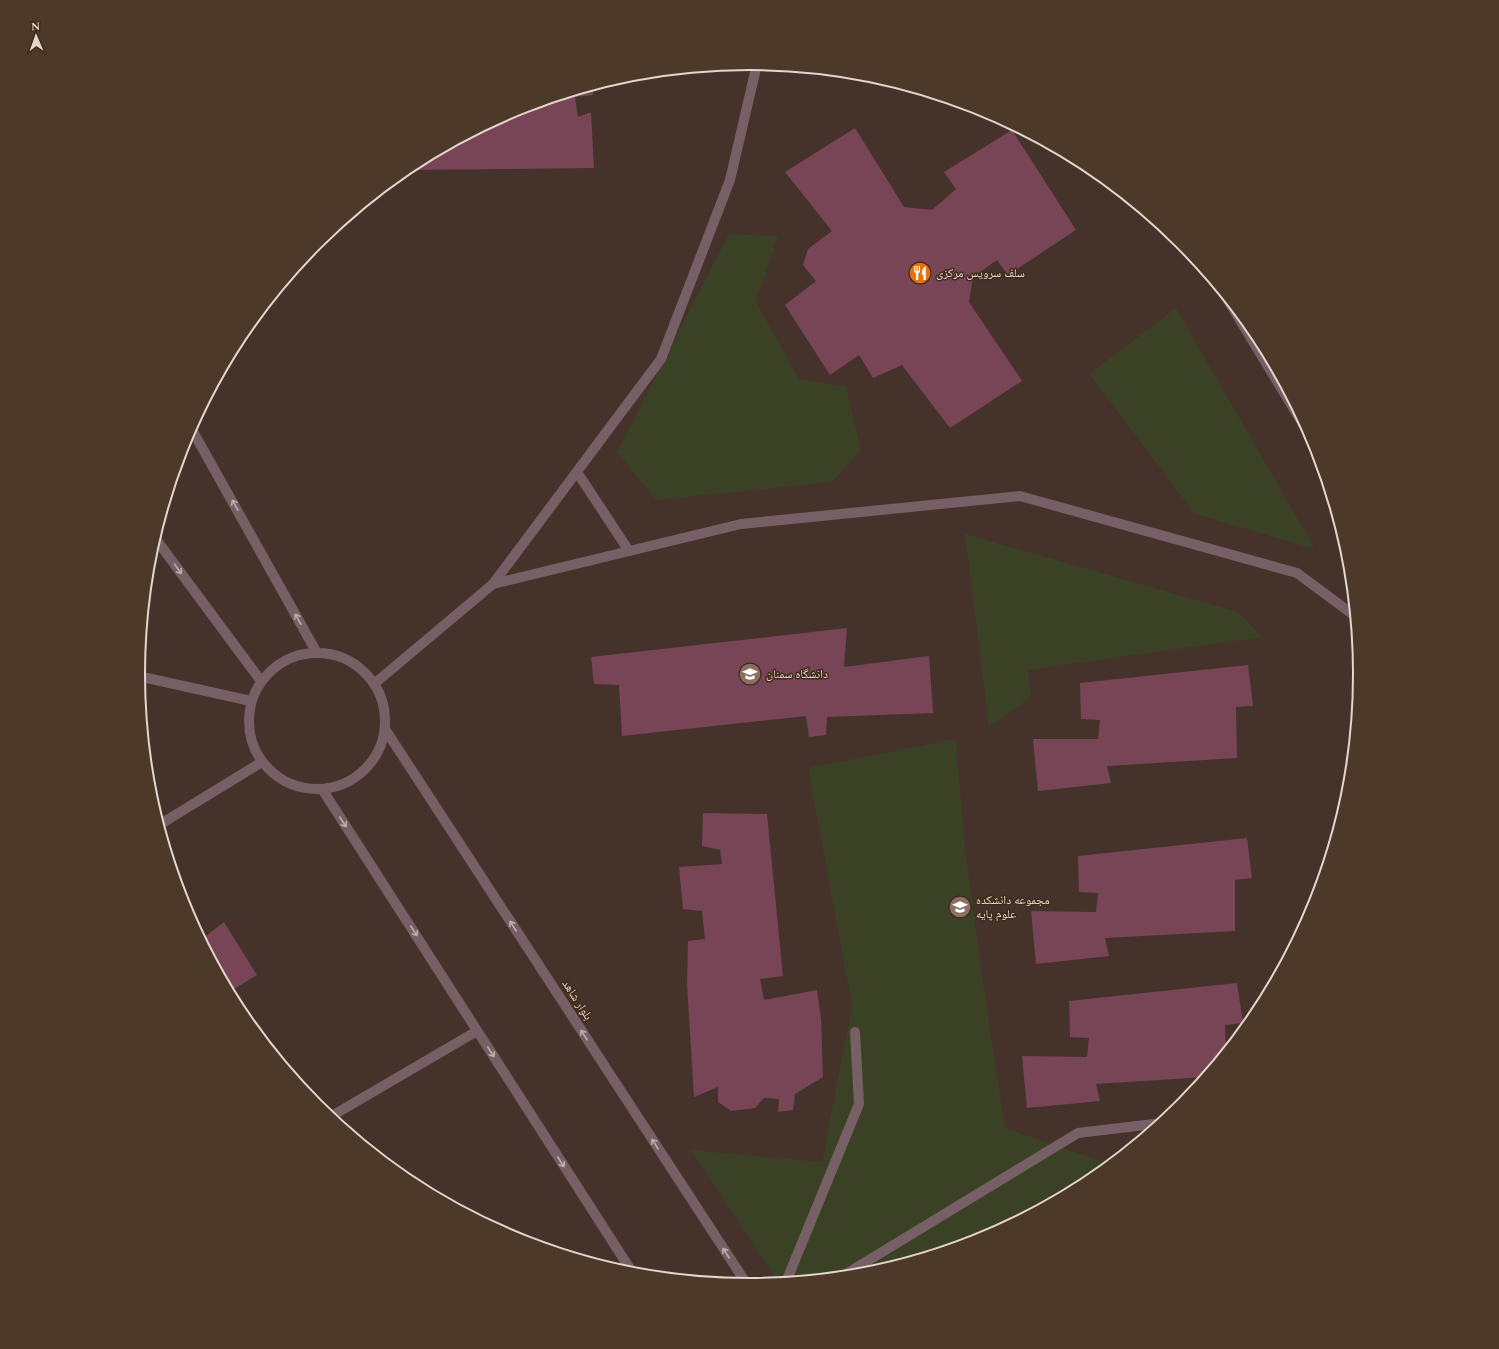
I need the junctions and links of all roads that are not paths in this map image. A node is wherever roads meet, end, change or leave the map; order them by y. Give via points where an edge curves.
1 (756, 70) edge
2 (1250, 337) edge
3 (1281, 387) edge
4 (195, 434) edge
5 (577, 472) junction
6 (160, 545) edge
7 (629, 551) junction
8 (493, 584) junction
9 (1351, 613) edge
10 (316, 653) junction
11 (145, 678) edge
12 (261, 681) junction
13 (374, 684) junction
14 (251, 701) junction
15 (385, 729) junction
16 (262, 762) junction
17 (322, 789) junction
18 (164, 822) edge
19 (478, 1031) junction
20 (855, 1032) dead end
21 (335, 1114) edge
22 (1153, 1124) edge
23 (628, 1266) edge
24 (854, 1269) edge
25 (788, 1278) edge
26 (743, 1279) edge

1 - 5 lane via 730,180 661,358
2 - 3 lane
10 -> 4 lane
5 - 7 lane
5 - 8 lane
6 -> 12 lane
7 - 8 lane
7 - 9 lane via 741,524 1020,496 1297,572
8 - 13 lane
10 - 12 lane via 295,656 276,666
10 - 13 lane via 338,656 358,667
11 - 14 lane
12 - 14 lane
13 - 15 lane via 383,706
14 - 16 lane via 248,722 252,743
15 - 17 lane via 378,751 364,770 345,783
26 -> 15 lane, بلوار شاهد
16 - 17 lane via 278,777 299,787
16 - 18 lane
17 -> 19 lane
19 - 21 lane
19 -> 23 lane
20 - 25 lane via 859,1104
22 - 24 lane via 1078,1134

